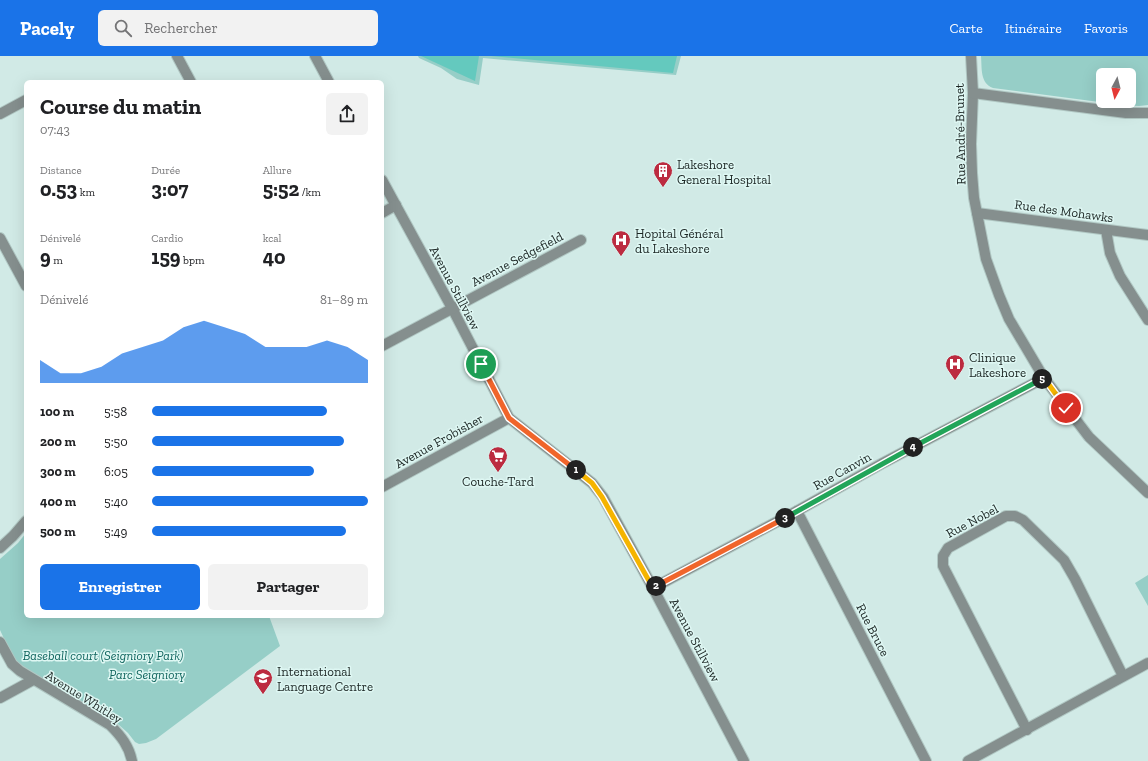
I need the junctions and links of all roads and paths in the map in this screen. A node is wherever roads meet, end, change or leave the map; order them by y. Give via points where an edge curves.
1 (177, 56) edge
2 (315, 56) edge
3 (970, 56) edge
4 (190, 80) edge
5 (328, 80) edge
6 (973, 93) junction
7 (24, 101) edge
8 (1148, 113) edge
9 (0, 114) edge
10 (384, 184) edge
11 (396, 205) junction
12 (384, 212) edge
13 (977, 213) junction
14 (1106, 230) junction
15 (1148, 235) edge
16 (0, 238) edge
17 (581, 240) dead end
18 (4, 256) edge
19 (24, 283) edge
20 (452, 308) junction
21 (1148, 320) edge
22 (384, 345) edge
23 (1044, 378) junction
24 (509, 418) junction
25 (384, 486) edge
26 (1148, 492) edge
27 (798, 511) junction
28 (24, 523) edge
29 (0, 548) edge
30 (653, 588) junction
31 (0, 642) edge
32 (1148, 663) edge
33 (1123, 676) junction
34 (33, 680) junction
35 (0, 698) edge
36 (1027, 730) junction
37 (132, 761) edge
38 (744, 761) edge
39 (926, 761) edge
40 (968, 761) edge

1 - 4 street
2 - 5 street
3 - 6 street, Rue André-Brunet
6 - 8 street via 1126,113
6 - 13 street, Rue André-Brunet via 972,173
7 - 9 street
10 - 11 street, Avenue Stillview
11 - 12 street
11 - 20 street, Avenue Stillview
13 - 14 street, Rue des Mohawks
13 - 23 street, Rue André-Brunet via 986,259 999,295 1009,319
14 - 15 street, Rue des Mohawks
14 - 21 street via 1110,253 1120,276
16 - 18 street
17 - 20 street, Avenue Sedgefield
18 - 19 street
20 - 22 street, Avenue Sedgefield
20 - 24 street, Avenue Stillview
23 - 26 street, Rue André-Brunet via 1089,437
23 - 27 street, Rue Canvin
24 - 25 street, Avenue Frobisher
24 - 30 street, Avenue Stillview via 592,483
27 - 30 street, Rue Canvin
27 - 39 street, Rue Bruce
28 - 29 street
30 - 38 street, Avenue Stillview
31 - 34 street, Avenue Whitley via 12,664
32 - 33 street
33 - 36 street
33 - 36 street, Rue Nobel via 1064,560 1023,520 1015,516 1006,516 948,548 943,556 943,566
34 - 35 street
34 - 37 street, Avenue Whitley via 110,726 122,737
36 - 40 street

